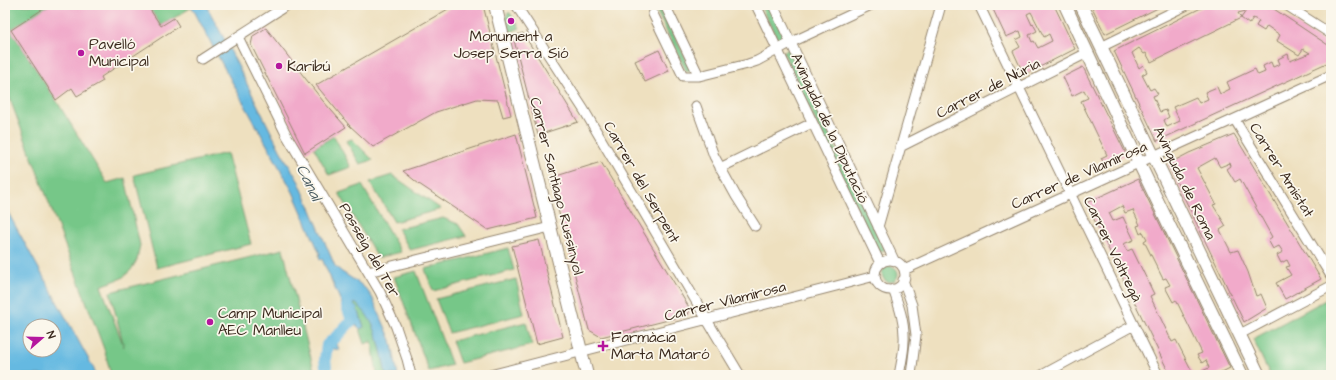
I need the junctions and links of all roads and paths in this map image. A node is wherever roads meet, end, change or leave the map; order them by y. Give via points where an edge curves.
1 (287, 5) edge
2 (495, 5) edge
3 (516, 5) edge
4 (665, 5) edge
5 (756, 5) edge
6 (773, 5) edge
7 (871, 5) edge
8 (940, 5) edge
9 (979, 5) edge
10 (1064, 5) edge
11 (1081, 5) edge
12 (1187, 5) edge
13 (1286, 5) edge
14 (653, 14) dead end
15 (1331, 34) edge
16 (238, 37) junction
17 (790, 43) junction
18 (1102, 47) junction
19 (778, 50) junction
20 (1087, 53) junction
21 (203, 59) dead end
22 (1331, 75) edge
23 (699, 76) junction
24 (1020, 87) junction
25 (696, 106) dead end
26 (1235, 120) junction
27 (812, 123) junction
28 (900, 147) junction
29 (1154, 157) junction
30 (1139, 163) junction
31 (720, 168) junction
32 (1070, 193) junction
33 (755, 226) dead end
34 (550, 227) junction
35 (878, 227) junction
36 (894, 260) junction
37 (880, 263) junction
38 (904, 270) junction
39 (368, 272) junction
40 (875, 276) junction
41 (1331, 276) edge
42 (903, 280) junction
43 (1331, 286) edge
44 (893, 289) junction
45 (707, 320) junction
46 (1134, 325) junction
47 (1240, 334) junction
48 (581, 351) junction
49 (1240, 374) edge
50 (411, 375) edge
51 (490, 375) edge
52 (587, 375) edge
53 (740, 375) edge
54 (899, 375) edge
55 (911, 375) edge
56 (1042, 375) edge
57 (1158, 375) edge
58 (1259, 375) edge

1 - 16 street
2 - 34 street, Carrer Santiago Russinyol
3 - 45 street, Carrer del Serpent via 584,110
4 - 23 street
5 - 19 street, Avinguda de la Diputació
6 - 17 street, Avinguda de la Diputació
7 - 17 street
8 - 28 street
9 - 24 street, Carrer Voltregà
10 - 20 street
11 - 18 street, Avinguda de Roma
12 - 18 street
13 - 15 street
14 - 23 street via 683,76
16 - 21 street
16 - 39 street, Passeig del Ter via 287,136
17 - 19 street
17 - 35 street, Avinguda de la Diputació
18 - 29 street, Avinguda de Roma
19 - 23 street via 748,64
19 - 27 street, Avinguda de la Diputació
20 - 24 street, Carrer de Núria
20 - 30 street
22 - 26 street, Carrer de Vilamirosa
24 - 28 street, Carrer de Núria
24 - 32 street, Carrer Voltregà
25 - 31 street
26 - 29 street, Carrer de Vilamirosa
26 - 41 street, Carrer Amistat
27 - 31 street
27 - 37 street, Avinguda de la Diputació
28 - 35 street
29 - 30 street, Carrer de Vilamirosa
29 - 47 street, Avinguda de Roma
30 - 32 street, Carrer de Vilamirosa
30 - 49 street
31 - 33 street
32 - 38 street, Carrer de Vilamirosa
32 - 46 street, Carrer Voltregà
34 - 39 street
34 - 48 street, Carrer Santiago Russinyol
35 - 36 street, Avinguda de la Diputació
36 - 37 street
36 - 38 street
37 - 40 street
38 - 42 street
39 - 50 street, Passeig del Ter via 396,327
40 - 44 street via 883,288
40 - 45 street, Carrer Vilamirosa
42 - 44 street
42 - 55 street via 912,305 916,335
43 - 47 street
44 - 54 street via 903,321 904,341
45 - 48 street, Carrer Vilamirosa
45 - 53 street, Carrer del Serpent
46 - 56 street
46 - 57 street, Carrer Voltregà
47 - 58 street, Avinguda de Roma
48 - 51 street, Carrer Vilamirosa
48 - 52 street, Carrer Santiago Russinyol

